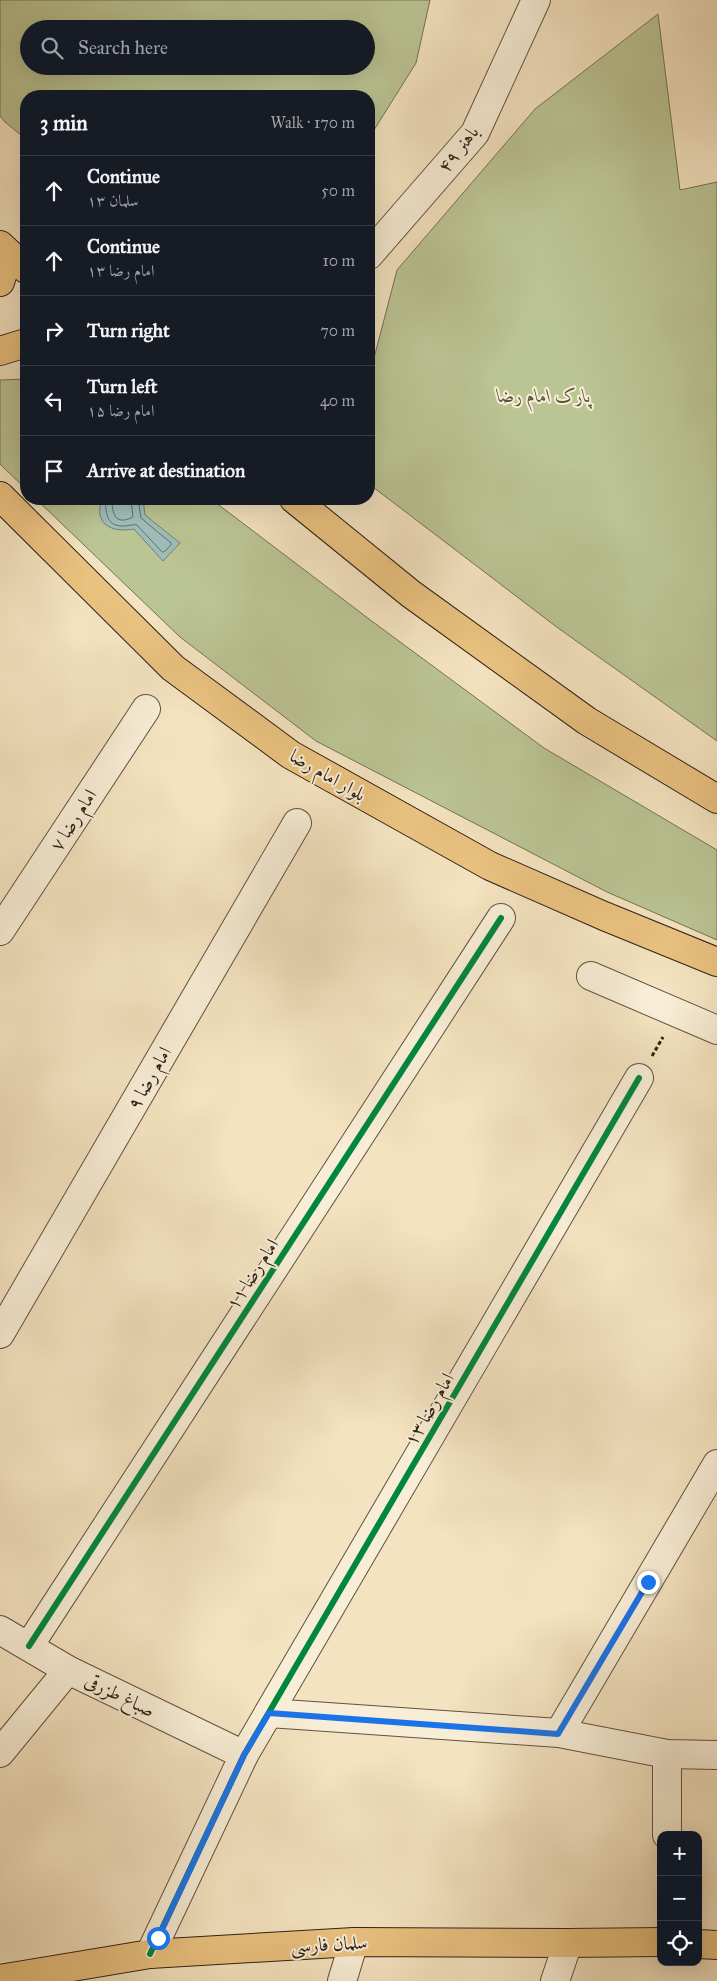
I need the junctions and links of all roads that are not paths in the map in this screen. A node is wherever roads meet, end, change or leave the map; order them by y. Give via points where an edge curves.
1 (536, 0) edge
2 (375, 248) edge
3 (12, 256) edge
4 (0, 282) edge
5 (20, 345) edge
6 (0, 351) edge
7 (0, 496) edge
8 (303, 505) edge
9 (146, 709) dead end
10 (717, 799) edge
11 (298, 823) dead end
12 (500, 918) dead end
13 (0, 931) edge
14 (717, 962) edge
15 (591, 976) dead end
16 (717, 1030) edge
17 (639, 1078) road end
18 (0, 1334) edge
19 (717, 1464) edge
20 (0, 1630) edge
21 (29, 1646) junction
22 (68, 1670) junction
23 (269, 1713) junction
24 (558, 1734) junction
25 (0, 1753) edge
26 (666, 1754) junction
27 (244, 1755) junction
28 (717, 1755) edge
29 (667, 1831) edge
30 (354, 1942) junction
31 (657, 1942) edge
32 (568, 1943) junction
33 (702, 1944) edge
34 (717, 1945) edge
35 (150, 1954) junction
36 (0, 1978) edge
37 (342, 1981) edge
38 (555, 1981) edge

1 - 2 street, باهنر ۴۹ via 475,133
3 - 4 main road
5 - 6 main road
7 - 14 main road, بلوار امام رضا via 173,668 291,755 490,866
8 - 10 main road via 411,594 587,721
9 - 13 street, امام رضا ۷
11 - 18 street, امام رضا ۹
12 - 21 street, امام رضا ۱۱
15 - 16 street
17 - 23 street, امام رضا ۱۳
19 - 24 street
20 - 21 street, صباغ طزرقی
21 - 22 street, صباغ طزرقی
22 - 25 street
22 - 27 street, صباغ طزرقی
23 - 24 street
23 - 27 street, امام رضا ۱۳
24 - 26 street
26 - 28 street
26 - 29 street
27 - 35 street, امام رضا ۱۳
30 - 32 main road, سلمان فارسی
30 - 35 main road, سلمان فارسی
30 - 37 street
31 - 32 main road, سلمان فارسی
32 - 38 street
33 - 34 main road
35 - 36 main road, سلمان فارسی

